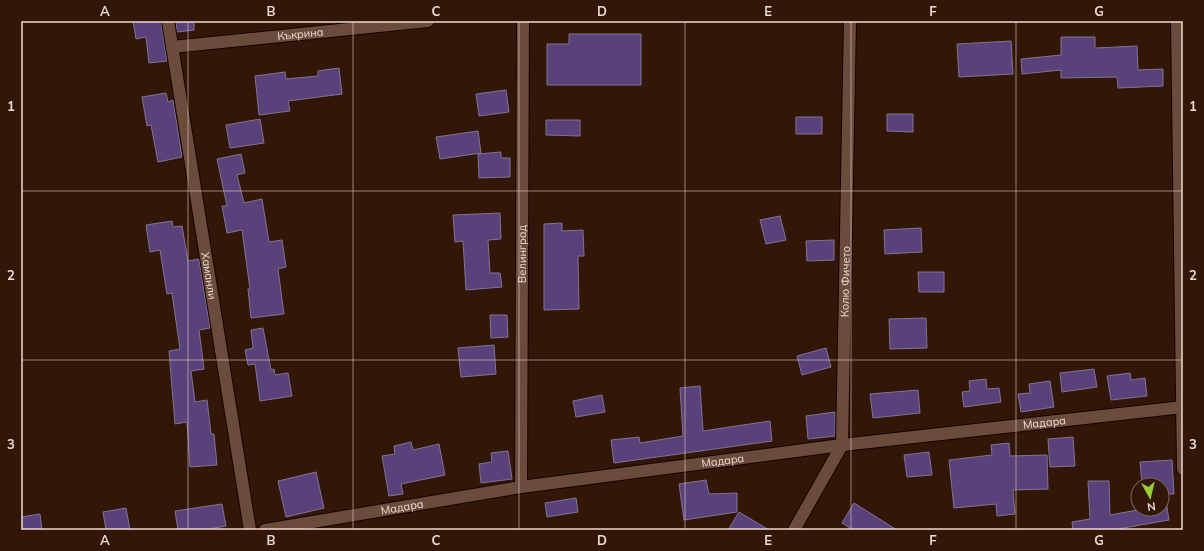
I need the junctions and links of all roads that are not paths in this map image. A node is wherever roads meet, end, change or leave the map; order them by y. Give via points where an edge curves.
1 (168, 21) edge
2 (428, 21) edge
3 (523, 21) edge
4 (850, 21) edge
5 (1177, 21) edge
6 (172, 47) junction
7 (1182, 407) edge
8 (842, 445) junction
9 (1183, 469) edge
10 (521, 486) junction
11 (250, 530) edge
12 (265, 530) edge
13 (794, 530) edge

1 - 6 street, Хаманли
2 - 6 street, Къкрина
3 - 10 street, Велинград
4 - 8 street, Колю Фичето
5 - 7 street
6 - 11 street, Хаманли
7 - 8 street, Мадара
7 - 9 street
8 - 10 street, Мадара
8 - 13 street, Колю Фичето
10 - 12 street, Мадара

